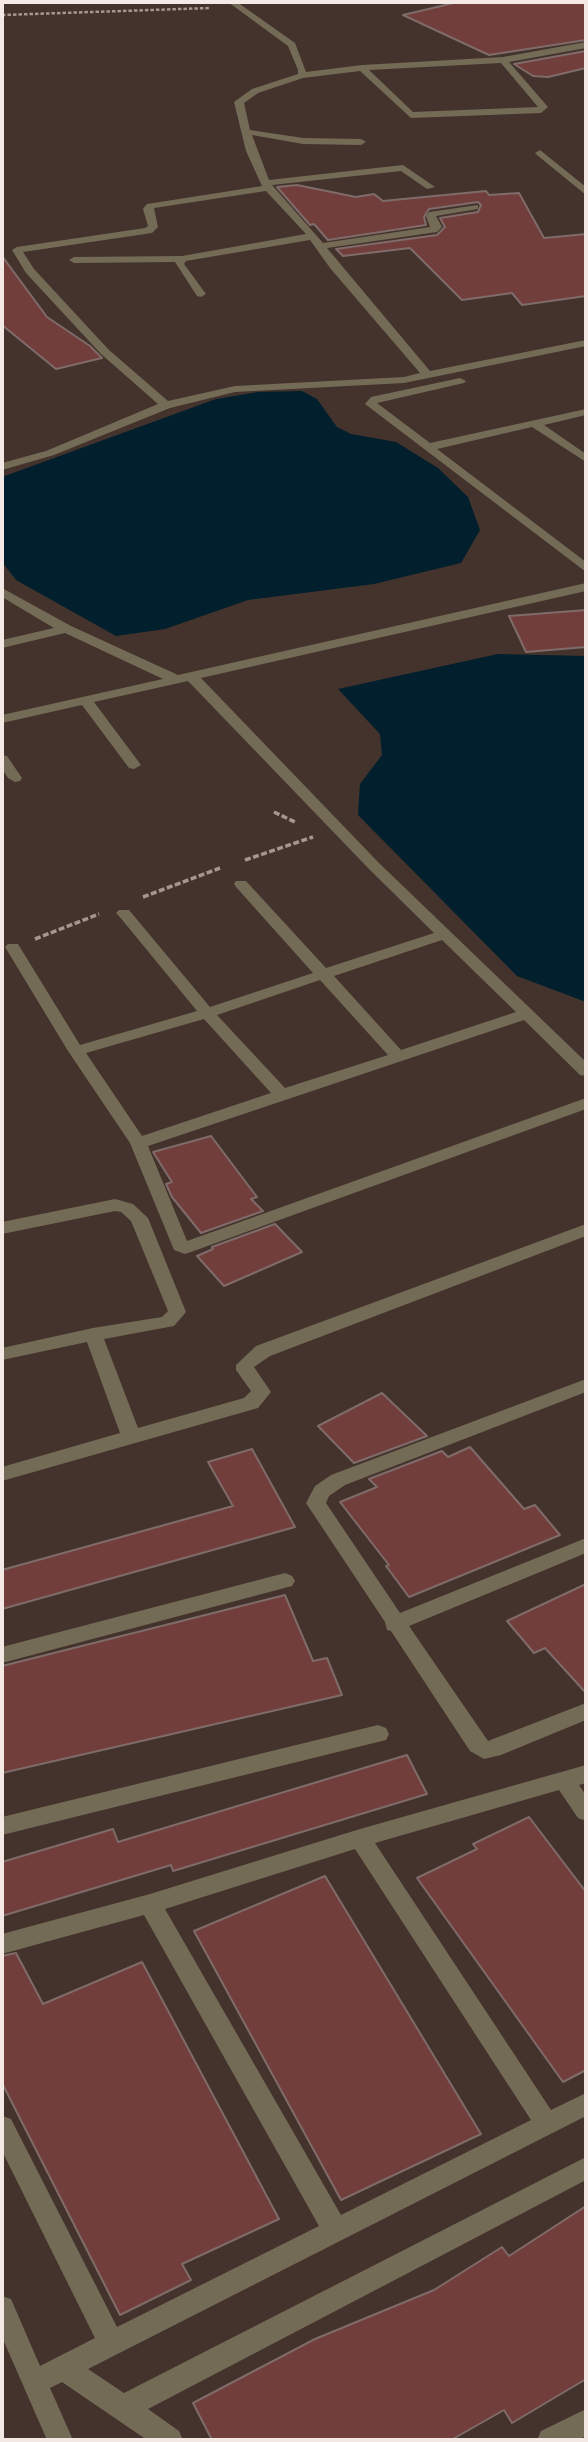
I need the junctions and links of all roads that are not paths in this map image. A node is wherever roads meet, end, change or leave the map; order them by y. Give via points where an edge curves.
1 (236, 4) edge
2 (586, 45) edge
3 (566, 50) junction
4 (586, 59) edge
5 (503, 60) junction
6 (362, 68) junction
7 (302, 75) junction
8 (248, 132) junction
9 (361, 142) dead end
10 (540, 152) dead end
11 (267, 185) junction
12 (430, 187) dead end
13 (586, 192) edge
14 (474, 206) dead end
15 (313, 236) junction
16 (321, 246) junction
17 (182, 259) junction
18 (74, 260) dead end
19 (201, 294) dead end
20 (586, 343) edge
21 (586, 353) edge
22 (427, 375) junction
23 (166, 405) junction
24 (586, 412) edge
25 (535, 424) junction
26 (429, 447) junction
27 (586, 459) edge
28 (2, 467) edge
29 (586, 568) edge
30 (586, 587) edge
31 (2, 592) edge
32 (66, 629) junction
33 (2, 644) edge
34 (190, 675) junction
35 (173, 678) junction
36 (85, 700) junction
37 (2, 719) edge
38 (2, 759) edge
39 (134, 765) dead end
40 (15, 778) dead end
41 (242, 884) dead end
42 (124, 913) dead end
43 (445, 934) junction
44 (13, 947) road end
45 (322, 975) junction
46 (208, 1013) junction
47 (526, 1014) junction
48 (76, 1052) junction
49 (398, 1056) junction
50 (586, 1071) edge
51 (282, 1095) junction
52 (586, 1104) edge
53 (138, 1143) junction
54 (2, 1228) edge
55 (586, 1230) edge
56 (93, 1334) junction
57 (2, 1354) edge
58 (586, 1385) edge
59 (132, 1439) junction
60 (2, 1474) edge
61 (586, 1545) edge
62 (285, 1581) dead end
63 (394, 1623) junction
64 (2, 1655) edge
65 (586, 1711) edge
66 (378, 1734) dead end
67 (576, 1777) edge
68 (586, 1812) edge
69 (2, 1826) edge
70 (360, 1838) junction
71 (150, 1904) junction
72 (2, 1944) edge
73 (586, 2105) edge
74 (547, 2124) junction
75 (2, 2127) edge
76 (586, 2168) edge
77 (336, 2231) junction
78 (2, 2308) edge
79 (111, 2343) junction
80 (63, 2367) junction
81 (33, 2383) junction
82 (125, 2407) junction
83 (586, 2422) edge
84 (60, 2440) edge
85 (170, 2440) edge
86 (550, 2440) edge

1 - 7 street via 292,45
2 - 3 street
3 - 4 street
3 - 5 street
5 - 6 street
5 - 6 street via 541,110 411,115
6 - 7 street
7 - 8 street via 239,102
8 - 9 street via 303,141
8 - 11 street
10 - 13 street
11 - 12 street via 403,168
11 - 15 street
11 - 23 street via 151,206 153,227 148,231 17,250 30,271 105,352
14 - 16 street via 433,214 438,227 433,230
15 - 16 street
15 - 17 street
16 - 22 street
17 - 18 street
17 - 19 street via 179,264
20 - 22 street
21 - 26 street via 371,401
22 - 23 street via 404,380 255,386
23 - 28 street via 50,453
24 - 25 street
25 - 26 street
25 - 27 street
26 - 29 street
30 - 34 street
31 - 32 street
32 - 33 street
32 - 35 street
34 - 35 street
34 - 43 street
35 - 36 street
36 - 37 street
36 - 39 street
38 - 40 street
41 - 45 street
42 - 46 street
43 - 45 street
43 - 47 street
44 - 48 street
45 - 46 street
45 - 49 street
46 - 48 street
46 - 51 street
47 - 49 street
47 - 50 street
48 - 53 street
49 - 51 street
51 - 53 street
52 - 53 street via 185,1248 180,1246
54 - 56 street via 115,1205 139,1218 177,1312 168,1322
55 - 59 street via 263,1351 245,1365 262,1392 251,1402
56 - 57 street
56 - 59 street
58 - 63 street via 338,1480 323,1491 316,1503
59 - 60 street
61 - 63 street
62 - 64 street
63 - 65 street via 484,1750
66 - 69 street
67 - 68 street
67 - 70 street
70 - 71 street
70 - 74 street
71 - 72 street
71 - 77 street
73 - 74 street
74 - 77 street
75 - 79 street
76 - 82 street
77 - 79 street
78 - 81 street
79 - 80 street
80 - 81 street
80 - 82 street
81 - 84 street
82 - 85 street
83 - 86 street

